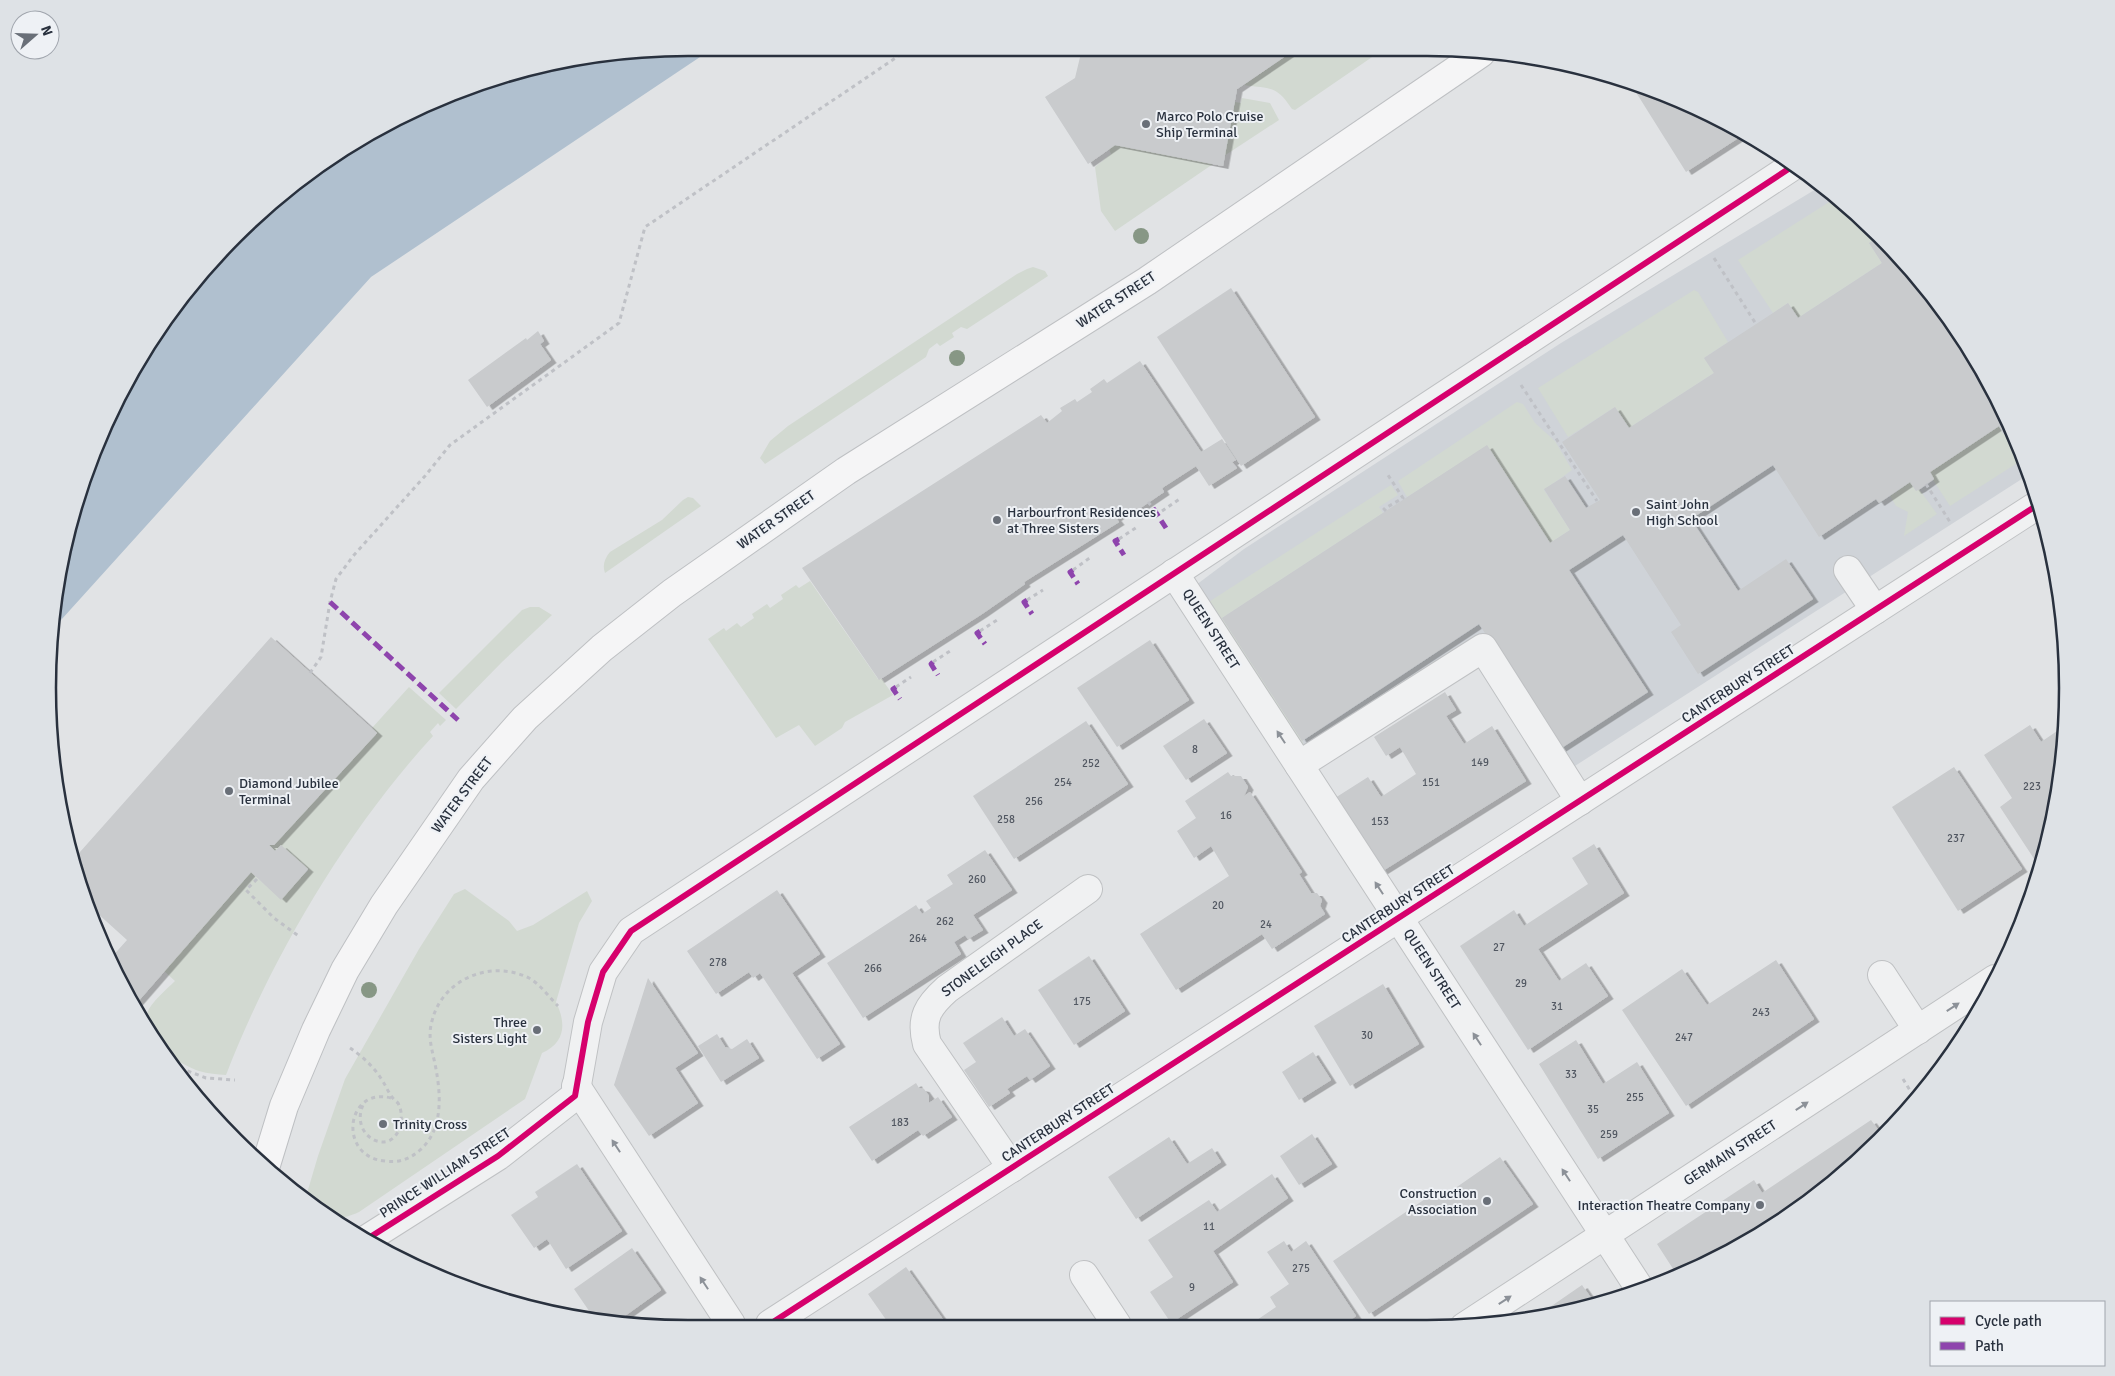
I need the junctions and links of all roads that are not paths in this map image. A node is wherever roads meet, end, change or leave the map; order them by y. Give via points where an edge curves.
1 (1472, 58) edge
2 (1787, 170) edge
3 (2032, 508) edge
4 (1848, 570) dead end
5 (1174, 573) junction
6 (1875, 610) junction
7 (1299, 765) junction
8 (1580, 801) junction
9 (1088, 889) dead end
10 (1398, 918) junction
11 (1882, 975) dead end
12 (1983, 988) edge
13 (1918, 1030) junction
14 (576, 1086) junction
15 (268, 1160) edge
16 (1012, 1168) junction
17 (373, 1235) edge
18 (1605, 1235) junction
19 (1084, 1275) dead end
20 (1637, 1284) edge
21 (1480, 1317) edge
22 (728, 1320) edge
23 (776, 1320) edge
24 (1113, 1320) edge

1 - 15 main road, WATER STREET via 1147,281 846,471 672,593 602,648 525,718 471,779 384,905 345,970 284,1106
2 - 5 street
3 - 6 street, CANTERBURY STREET
4 - 6 street
7 -> 5 street, QUEEN STREET
5 - 14 street via 631,931 603,972 588,1022
6 - 8 street, CANTERBURY STREET
7 - 8 street via 1483,648
10 -> 7 street, QUEEN STREET
8 - 10 street, CANTERBURY STREET
9 - 16 street, STONELEIGH PLACE via 946,989 931,1003 924,1020 927,1044
10 - 16 street, CANTERBURY STREET
18 -> 10 street, QUEEN STREET
11 - 13 street
13 -> 12 street, GERMAIN STREET
18 -> 13 street, GERMAIN STREET
14 - 17 street, PRINCE WILLIAM STREET via 575,1096 498,1156
22 -> 14 street
16 - 23 street, CANTERBURY STREET
18 - 20 street, QUEEN STREET
21 -> 18 street, GERMAIN STREET
19 - 24 street

